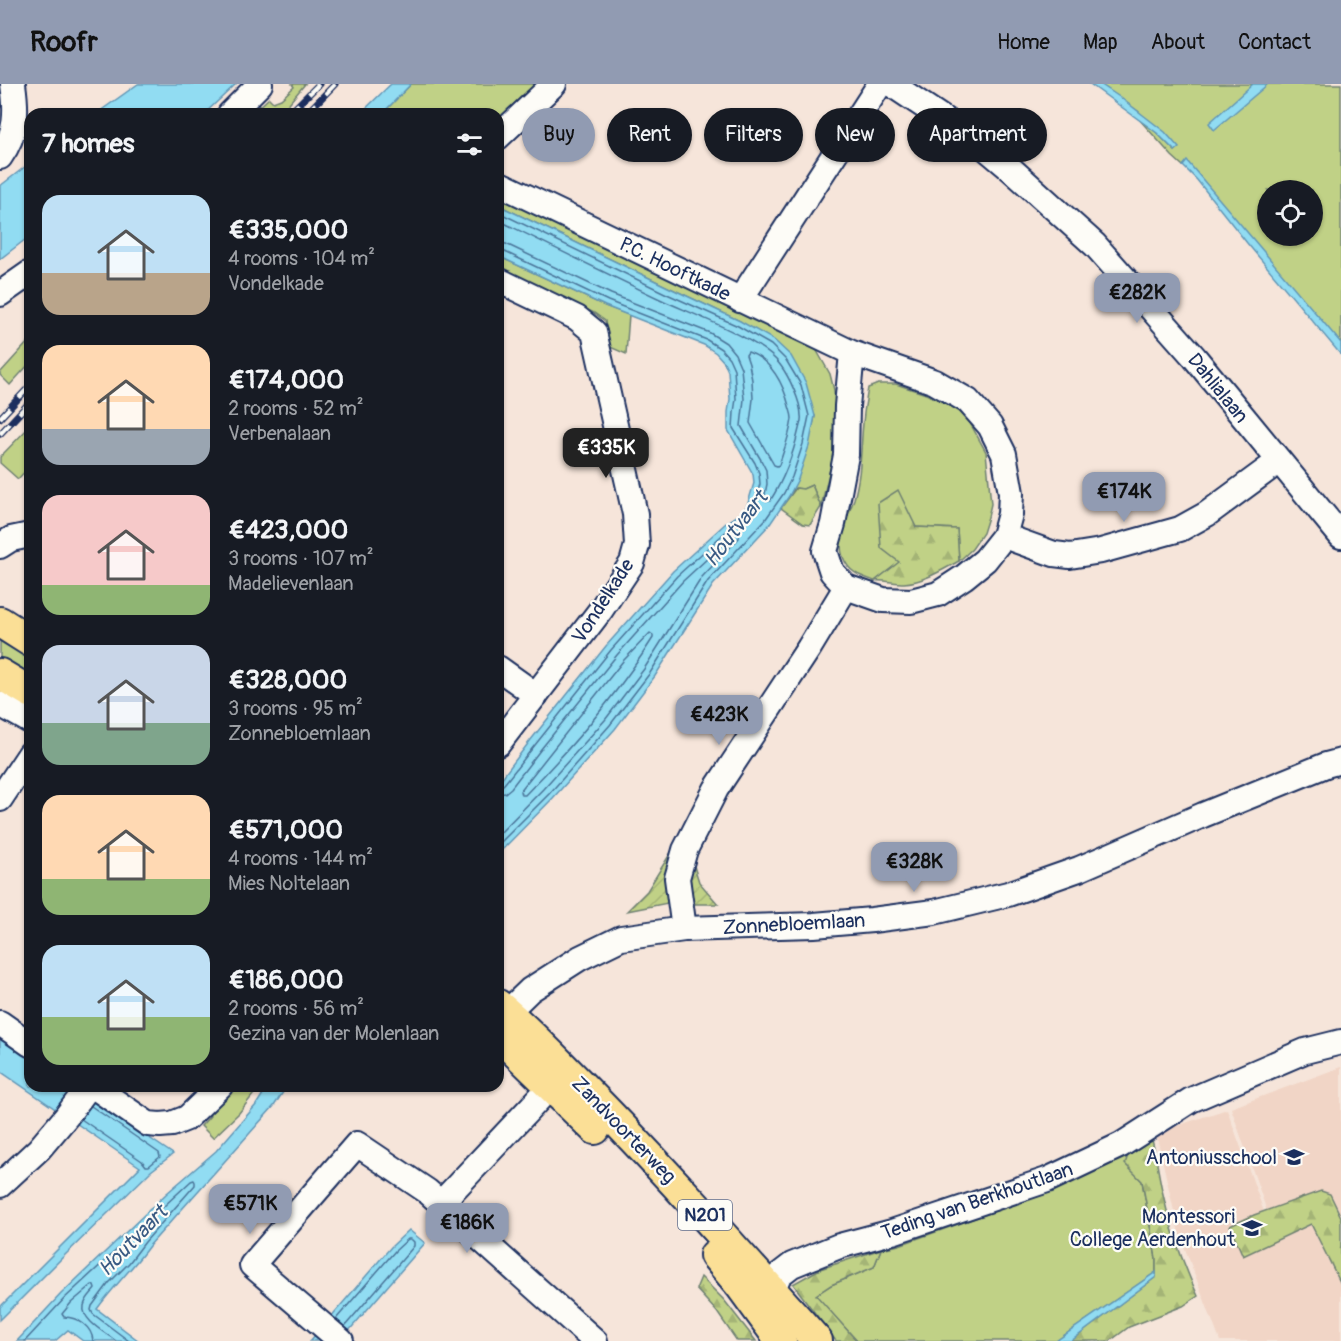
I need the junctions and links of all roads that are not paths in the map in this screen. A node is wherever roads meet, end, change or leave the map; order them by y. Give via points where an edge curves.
1 (13, 84) edge
2 (554, 84) edge
3 (880, 84) edge
4 (891, 84) edge
5 (259, 85) edge
6 (236, 108) edge
7 (504, 131) edge
8 (0, 157) edge
9 (504, 186) edge
10 (24, 277) edge
11 (504, 283) edge
12 (0, 294) edge
13 (740, 300) junction
14 (852, 353) junction
15 (1279, 461) junction
16 (24, 536) edge
17 (1004, 536) junction
18 (1341, 536) edge
19 (0, 546) edge
20 (846, 587) junction
21 (0, 622) edge
22 (24, 637) edge
23 (504, 672) edge
24 (0, 674) edge
25 (24, 688) edge
26 (536, 695) junction
27 (0, 704) edge
28 (24, 718) edge
29 (504, 736) edge
30 (1341, 761) edge
31 (24, 763) edge
32 (0, 799) edge
33 (684, 929) junction
34 (504, 1014) edge
35 (0, 1023) edge
36 (504, 1023) edge
37 (24, 1040) edge
38 (1341, 1042) edge
39 (553, 1084) junction
40 (86, 1092) edge
41 (96, 1092) edge
42 (214, 1092) edge
43 (0, 1185) edge
44 (441, 1203) junction
45 (767, 1303) junction
46 (341, 1341) edge
47 (595, 1341) edge
48 (781, 1341) edge
49 (817, 1341) edge

1 - 8 street via 15,124
2 - 7 street
3 - 13 street
4 - 15 street, Dahlialaan via 981,144 1095,245
5 - 6 street
9 - 13 street, P.C. Hooftkade
10 - 12 street
11 - 26 street, Vondelkade via 577,318 594,332 635,514 637,545 632,563
13 - 14 street, P.C. Hooftkade
14 - 17 street, P.C. Hooftkade via 935,382 968,401 990,426 1004,454 1011,493
14 - 20 street via 846,455 825,551 832,572
15 - 17 street via 1207,514 1179,529 1101,551 1054,555
15 - 18 street, Dahlialaan
16 - 19 street
17 - 20 street via 985,560 938,594 911,601 883,600
20 - 33 street via 716,789 685,850 677,878
21 - 22 main road
23 - 26 street
24 - 25 main road
26 - 29 street, Vondelkade
27 - 28 street
30 - 33 street, Zonnebloemlaan via 1079,869 1008,894 934,912 872,920
31 - 32 street
33 - 34 street, Zonnebloemlaan via 621,938 530,990
35 - 37 street
36 - 39 main road, Zandvoorterweg / N201
38 - 45 street, Teding van Berkhoutlaan via 1305,1051 1191,1100 1121,1145 1047,1180 839,1246 792,1265 779,1275
39 - 44 street
39 - 45 main road, Zandvoorterweg / N201 via 671,1204 719,1260
40 - 43 street via 39,1149
41 - 42 street via 148,1124 160,1125 187,1118
44 - 46 street via 357,1144 252,1265
44 - 47 street
45 - 48 main road, Zandvoorterweg / N201
45 - 49 main road, Zandvoorterweg / N201

